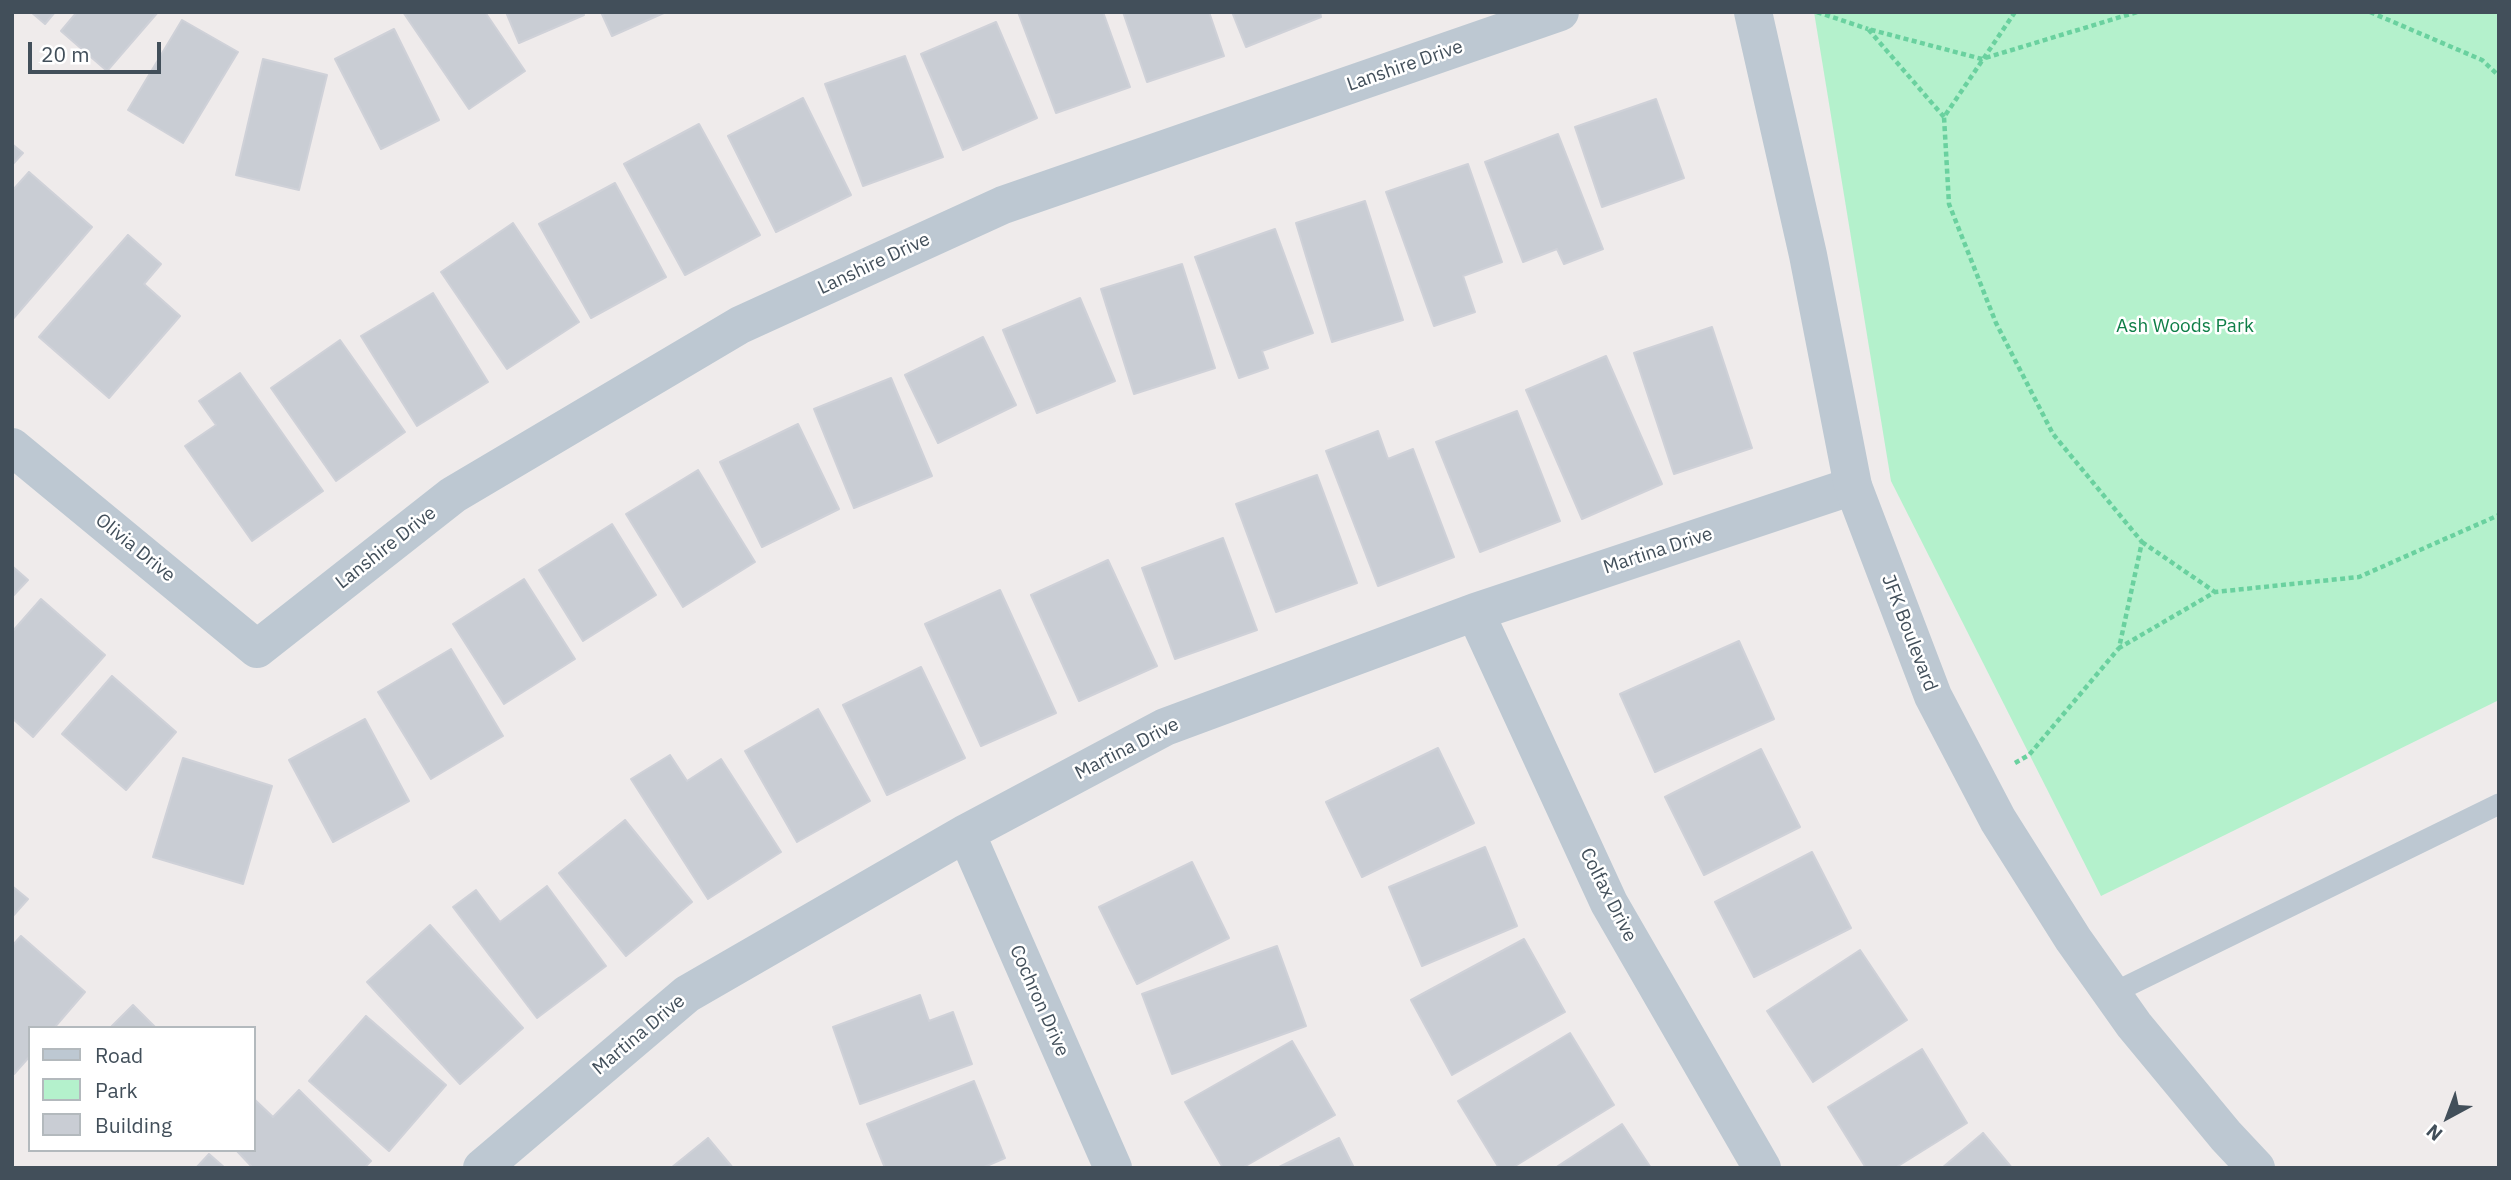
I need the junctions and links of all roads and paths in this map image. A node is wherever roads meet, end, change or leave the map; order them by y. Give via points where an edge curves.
1 (1560, 12) edge
2 (1753, 12) edge
3 (1817, 12) edge
4 (2015, 12) edge
5 (2137, 12) edge
6 (2370, 12) edge
7 (1868, 29) junction
8 (1982, 59) junction
9 (2499, 76) edge
10 (1944, 117) junction
11 (12, 447) edge
12 (1853, 486) junction
13 (2499, 515) edge
14 (2142, 542) junction
15 (2215, 592) junction
16 (1475, 612) junction
17 (2119, 648) junction
18 (257, 649) joint
19 (1979, 782) junction
20 (2499, 804) edge
21 (966, 833) junction
22 (2111, 994) junction
23 (484, 1167) edge
24 (1113, 1168) edge
25 (1762, 1168) edge
26 (2256, 1168) edge

1 - 18 street, Lanshire Drive via 1003,205 740,326 453,495
2 - 12 street, JFK Boulevard via 1808,255
3 - 7 path
4 - 8 path
5 - 8 path
6 - 9 path via 2482,60
7 - 8 path
7 - 10 path
8 - 10 path
10 - 14 path via 1950,204 1996,323 2053,434
11 - 18 street, Olivia Drive
12 - 16 street, Martina Drive
12 - 19 street, JFK Boulevard via 1933,696
13 - 15 path via 2359,576
14 - 15 path
14 - 17 path
15 - 17 path
16 - 21 street, Martina Drive via 1165,727
16 - 25 street, Colfax Drive via 1609,903
17 - 19 path via 2029,755
19 - 22 street, JFK Boulevard via 2059,918
20 - 22 lane
21 - 23 street, Martina Drive via 687,994
21 - 24 street, Cochron Drive
22 - 26 street, JFK Boulevard

